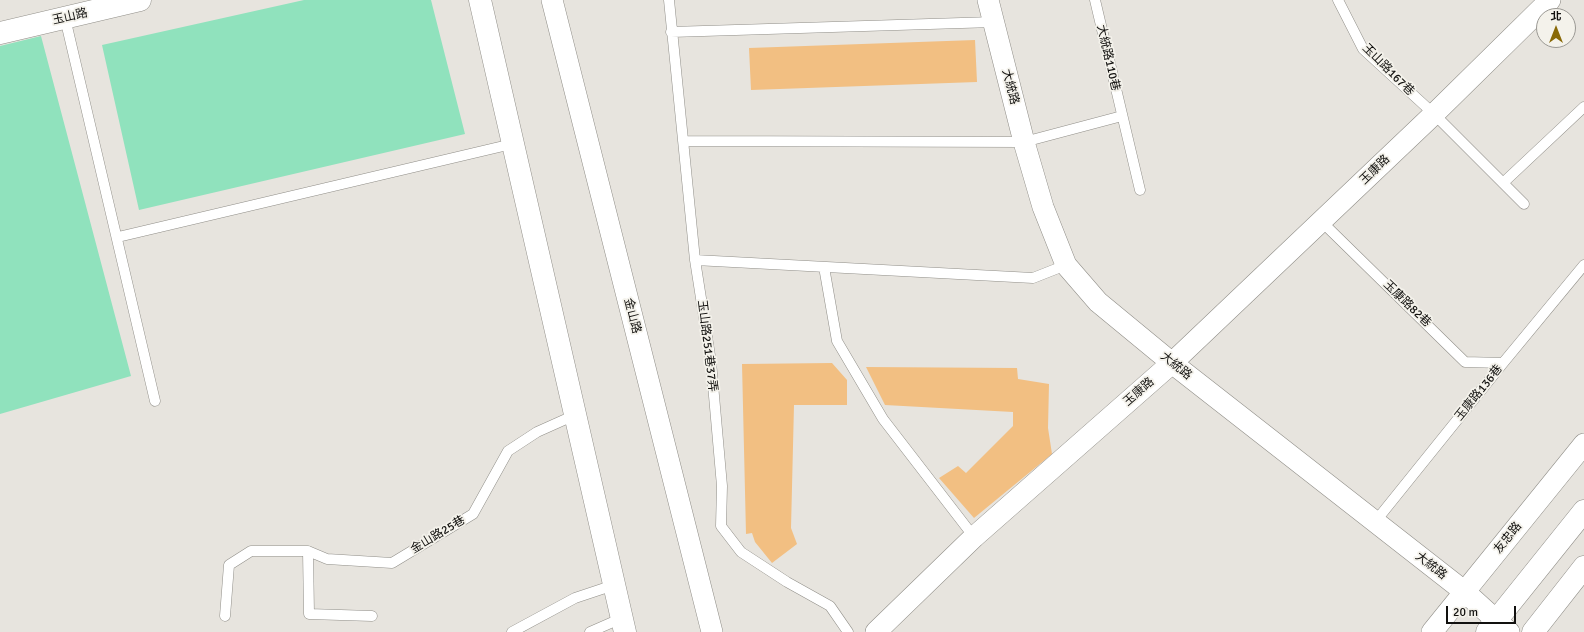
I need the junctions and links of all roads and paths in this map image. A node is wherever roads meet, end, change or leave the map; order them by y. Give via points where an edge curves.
1 (140, 0) edge
2 (480, 0) edge
3 (552, 0) edge
4 (669, 0) edge
5 (988, 0) edge
6 (1094, 0) edge
7 (1338, 0) edge
8 (1550, 0) edge
9 (65, 18) junction
10 (994, 22) junction
11 (671, 32) junction
12 (0, 33) edge
13 (1584, 107) edge
14 (1434, 114) junction
15 (1122, 116) junction
16 (683, 142) junction
17 (1024, 142) junction
18 (512, 144) junction
19 (1503, 183) junction
20 (1140, 190) dead end
21 (1524, 204) dead end
22 (1321, 221) junction
23 (118, 238) junction
24 (695, 260) junction
25 (1066, 265) junction
26 (1584, 266) edge
27 (824, 267) junction
28 (1172, 363) junction
29 (1503, 363) junction
30 (155, 401) dead end
31 (575, 415) junction
32 (1584, 444) edge
33 (1584, 511) edge
34 (1375, 522) junction
35 (974, 537) junction
36 (308, 551) junction
37 (1584, 567) edge
38 (614, 585) junction
39 (1465, 592) junction
40 (226, 616) dead end
41 (372, 616) dead end
42 (623, 625) edge
43 (1497, 628) edge
44 (512, 632) edge
45 (590, 632) edge
46 (712, 632) edge
47 (848, 632) edge
48 (876, 632) edge
49 (1432, 632) edge
50 (1532, 632) edge

1 - 9 street, 玉山路
2 - 18 street
3 - 46 street, 金山路
4 - 11 lane, 玉山路251巷37弄
5 - 10 street, 大統路
6 - 15 lane, 大統路110巷
7 - 14 lane, 玉山路167巷 via 1363,49
8 - 14 street, 玉康路
9 - 12 street, 玉山路
9 - 23 lane
10 - 11 lane
10 - 17 street, 大統路
11 - 16 lane, 玉山路251巷37弄
13 - 19 lane
14 - 19 lane
14 - 22 street, 玉康路
15 - 17 lane
15 - 20 lane, 大統路110巷
16 - 17 lane
16 - 24 lane, 玉山路251巷37弄
17 - 25 street, 大統路 via 1043,207
18 - 23 lane
18 - 31 street
19 - 21 lane
22 - 28 street, 玉康路
22 - 29 lane, 玉康路82巷 via 1465,362
23 - 30 lane
24 - 27 lane
24 - 47 lane, 玉山路251巷37弄 via 711,362 722,486 721,526 741,552 830,606
25 - 27 lane via 1033,278
25 - 28 street, 大統路 via 1098,302
26 - 29 lane, 玉康路136巷
27 - 35 lane via 837,341 883,419
28 - 34 street, 大統路
28 - 35 street, 玉康路
29 - 34 lane, 玉康路136巷
31 - 36 lane, 金山路25巷 via 537,432 508,451 473,514 392,563 327,558
31 - 38 street
32 - 39 street, 友忠路
33 - 43 street
34 - 39 street, 大統路
35 - 48 street, 玉康路
36 - 40 lane, 金山路25巷 via 251,551 229,566
36 - 41 lane via 309,614
37 - 50 street
38 - 42 street
38 - 44 lane via 575,598
39 - 43 street, 大統路
39 - 49 street, 友忠路
42 - 45 lane

